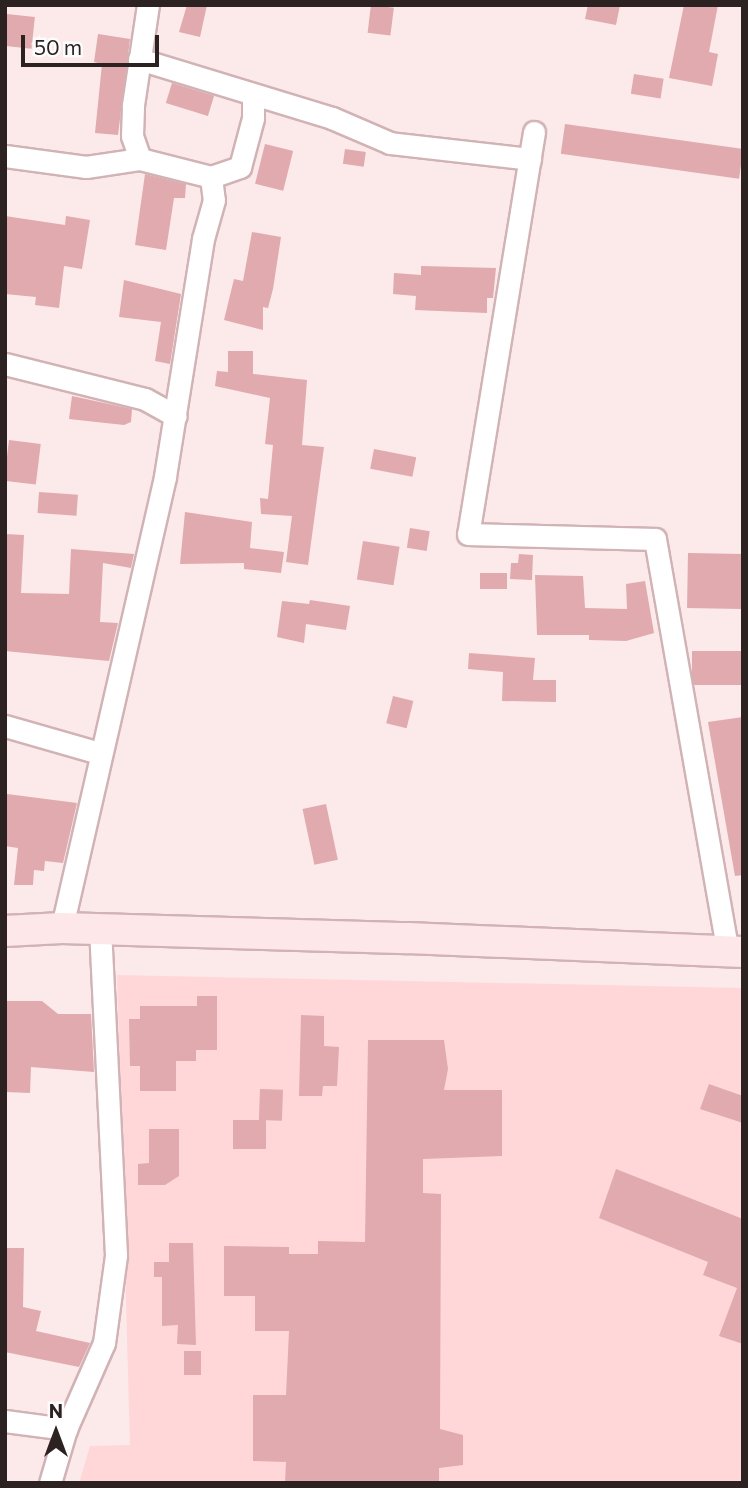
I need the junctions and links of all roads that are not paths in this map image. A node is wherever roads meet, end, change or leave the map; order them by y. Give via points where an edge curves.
1 (148, 5) edge
2 (139, 59) junction
3 (253, 95) junction
4 (534, 132) dead end
5 (5, 156) edge
6 (140, 159) junction
7 (530, 159) junction
8 (211, 177) junction
9 (5, 363) edge
10 (176, 416) junction
11 (5, 726) edge
12 (99, 754) junction
13 (62, 928) junction
14 (100, 929) junction
15 (5, 931) edge
16 (735, 952) edge
17 (5, 1421) edge
18 (66, 1429) junction
19 (50, 1483) edge

1 - 2 street
2 - 3 street
2 - 6 street via 132,136
3 - 7 street via 332,118 390,143
3 - 8 street via 253,118 240,167
4 - 7 street
5 - 6 street via 86,167
6 - 8 street
7 - 16 street via 468,534 655,538
8 - 10 street via 211,220 203,239
9 - 10 street via 145,399
10 - 12 street
11 - 12 street
12 - 13 street
13 - 14 street
13 - 15 street
14 - 16 street
14 - 18 street via 116,1255 104,1343
17 - 18 street
18 - 19 street

